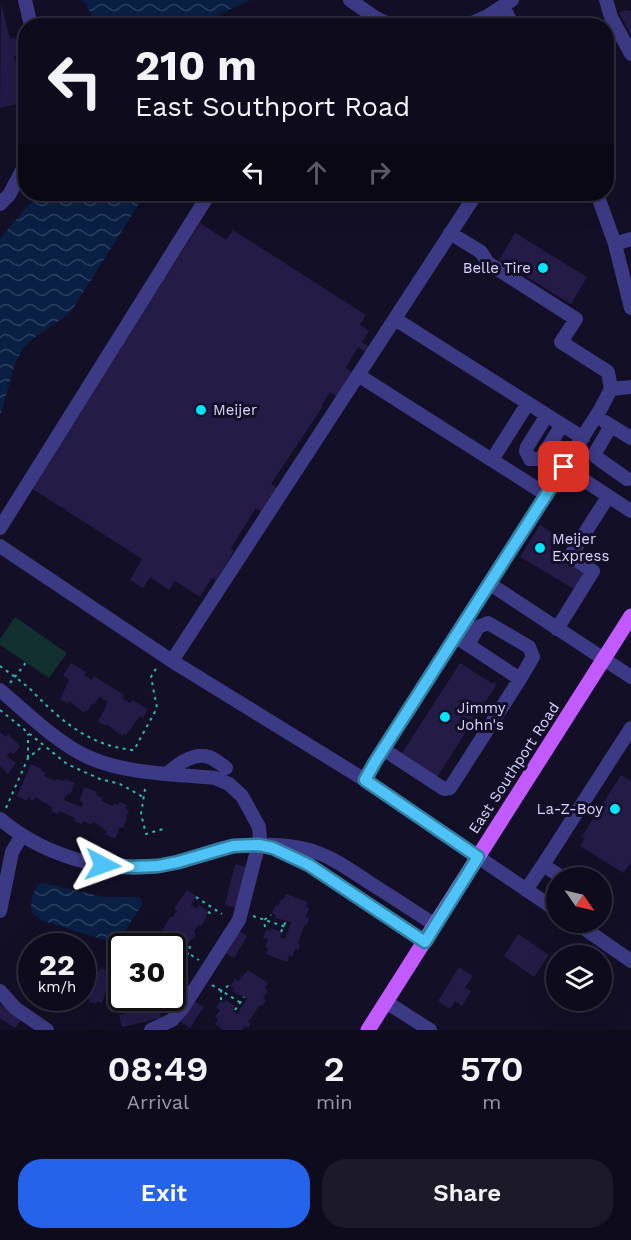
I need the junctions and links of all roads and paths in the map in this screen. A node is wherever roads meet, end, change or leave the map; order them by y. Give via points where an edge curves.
1 (25, 0) edge
2 (350, 0) edge
3 (606, 0) edge
4 (507, 3) edge
5 (29, 18) edge
6 (376, 18) edge
7 (484, 18) edge
8 (511, 18) edge
9 (612, 18) edge
10 (614, 23) edge
11 (631, 54) edge
12 (18, 178) edge
13 (204, 201) edge
14 (466, 201) edge
15 (600, 201) edge
16 (0, 204) edge
17 (450, 233) junction
18 (631, 239) edge
19 (615, 243) junction
20 (631, 308) edge
21 (394, 319) junction
22 (358, 375) junction
23 (631, 387) edge
24 (611, 389) junction
25 (528, 403) junction
26 (547, 415) junction
27 (596, 416) junction
28 (562, 425) junction
29 (611, 426) junction
30 (583, 438) junction
31 (631, 438) edge
32 (492, 460) junction
33 (564, 467) junction
34 (627, 479) dead end
35 (547, 495) junction
36 (608, 497) junction
37 (631, 511) edge
38 (0, 528) edge
39 (0, 546) edge
40 (490, 584) junction
41 (631, 616) edge
42 (557, 629) junction
43 (462, 641) junction
44 (168, 658) junction
45 (23, 660) dead end
46 (604, 660) junction
47 (0, 666) edge
48 (631, 677) edge
49 (14, 678) junction
50 (520, 679) junction
51 (1, 691) edge
52 (631, 728) edge
53 (28, 734) dead end
54 (43, 746) dead end
55 (383, 749) junction
56 (28, 758) junction
57 (226, 768) dead end
58 (168, 773) junction
59 (365, 780) junction
60 (145, 789) dead end
61 (1, 820) edge
62 (163, 829) dead end
63 (22, 835) junction
64 (259, 845) junction
65 (478, 857) junction
66 (543, 865) junction
67 (546, 867) edge
68 (526, 890) junction
69 (196, 897) dead end
70 (201, 901) junction
71 (546, 903) edge
72 (198, 904) dead end
73 (216, 910) junction
74 (0, 912) edge
75 (208, 912) dead end
76 (242, 912) junction
77 (222, 914) dead end
78 (271, 915) dead end
79 (264, 920) junction
80 (286, 921) dead end
81 (435, 925) junction
82 (285, 926) junction
83 (265, 927) dead end
84 (281, 932) dead end
85 (593, 933) edge
86 (425, 942) junction
87 (188, 944) dead end
88 (186, 951) edge
89 (189, 953) junction
90 (186, 955) edge
91 (195, 957) dead end
92 (631, 961) edge
93 (202, 978) junction
94 (230, 987) dead end
95 (0, 991) edge
96 (221, 991) junction
97 (244, 997) dead end
98 (221, 1000) dead end
99 (387, 1002) junction
100 (241, 1003) junction
101 (235, 1010) dead end
102 (158, 1027) edge
103 (47, 1030) edge
104 (368, 1030) edge
105 (430, 1030) edge

1 - 5 street
2 - 6 street
3 - 9 street
4 - 7 street
4 - 8 street
10 - 11 street
12 - 16 street
13 - 38 street
14 - 17 street
15 - 19 street
17 - 21 street
17 - 24 street via 481,252 488,263 576,319 561,342 608,372
18 - 19 street
19 - 20 street
21 - 22 street
21 - 25 street
22 - 32 street
22 - 44 street
23 - 24 street
24 - 27 street
25 - 26 street
25 - 32 street
26 - 28 street
26 - 28 street via 527,447 531,459 542,457
27 - 29 street
27 - 30 street
28 - 30 street
29 - 31 street
29 - 34 street via 596,457
30 - 33 street
32 - 35 street
33 - 35 street
33 - 36 street
35 - 40 street
36 - 37 street
36 - 42 street via 570,556 593,571
39 - 44 street
40 - 42 street
40 - 43 street
41 - 46 main road, East Southport Road
42 - 46 street
43 - 50 street
43 - 50 street via 488,623 529,647 533,657
43 - 55 street
44 - 49 path via 151,677 157,708 134,750 111,747 81,733
44 - 59 street
45 - 49 path via 25,664
46 - 48 street
46 - 65 main road, East Southport Road
47 - 49 path
49 - 51 path
50 - 55 street via 450,788 444,789
51 - 58 street via 66,745 88,757 117,767
52 - 66 street
53 - 56 path
54 - 56 path
55 - 59 street
56 - 61 path
57 - 58 street via 203,756 183,761
58 - 64 street via 215,778 234,787 259,827
59 - 65 street
60 - 62 path via 141,814 146,834
61 - 63 street
63 - 64 street via 72,858 133,867 178,862 233,846
63 - 74 street via 12,852
64 - 76 street
64 - 81 street via 305,849 333,859
64 - 86 street via 292,855
65 - 68 street
65 - 81 main road, East Southport Road
66 - 67 street
66 - 68 street
68 - 71 street
69 - 70 path
70 - 72 path
70 - 73 path
73 - 75 path
73 - 77 path
76 - 79 path
76 - 93 street
78 - 79 path
79 - 82 path
79 - 83 path
80 - 82 path
81 - 86 main road, East Southport Road
82 - 84 path
85 - 92 street
86 - 99 main road, East Southport Road
87 - 89 path
88 - 89 path
89 - 90 path
89 - 91 path
93 - 96 path
93 - 102 street via 182,1010
94 - 96 path
95 - 103 street via 15,1008
96 - 98 path
96 - 100 path
97 - 100 path
99 - 104 main road, East Southport Road
99 - 105 street
100 - 101 path

